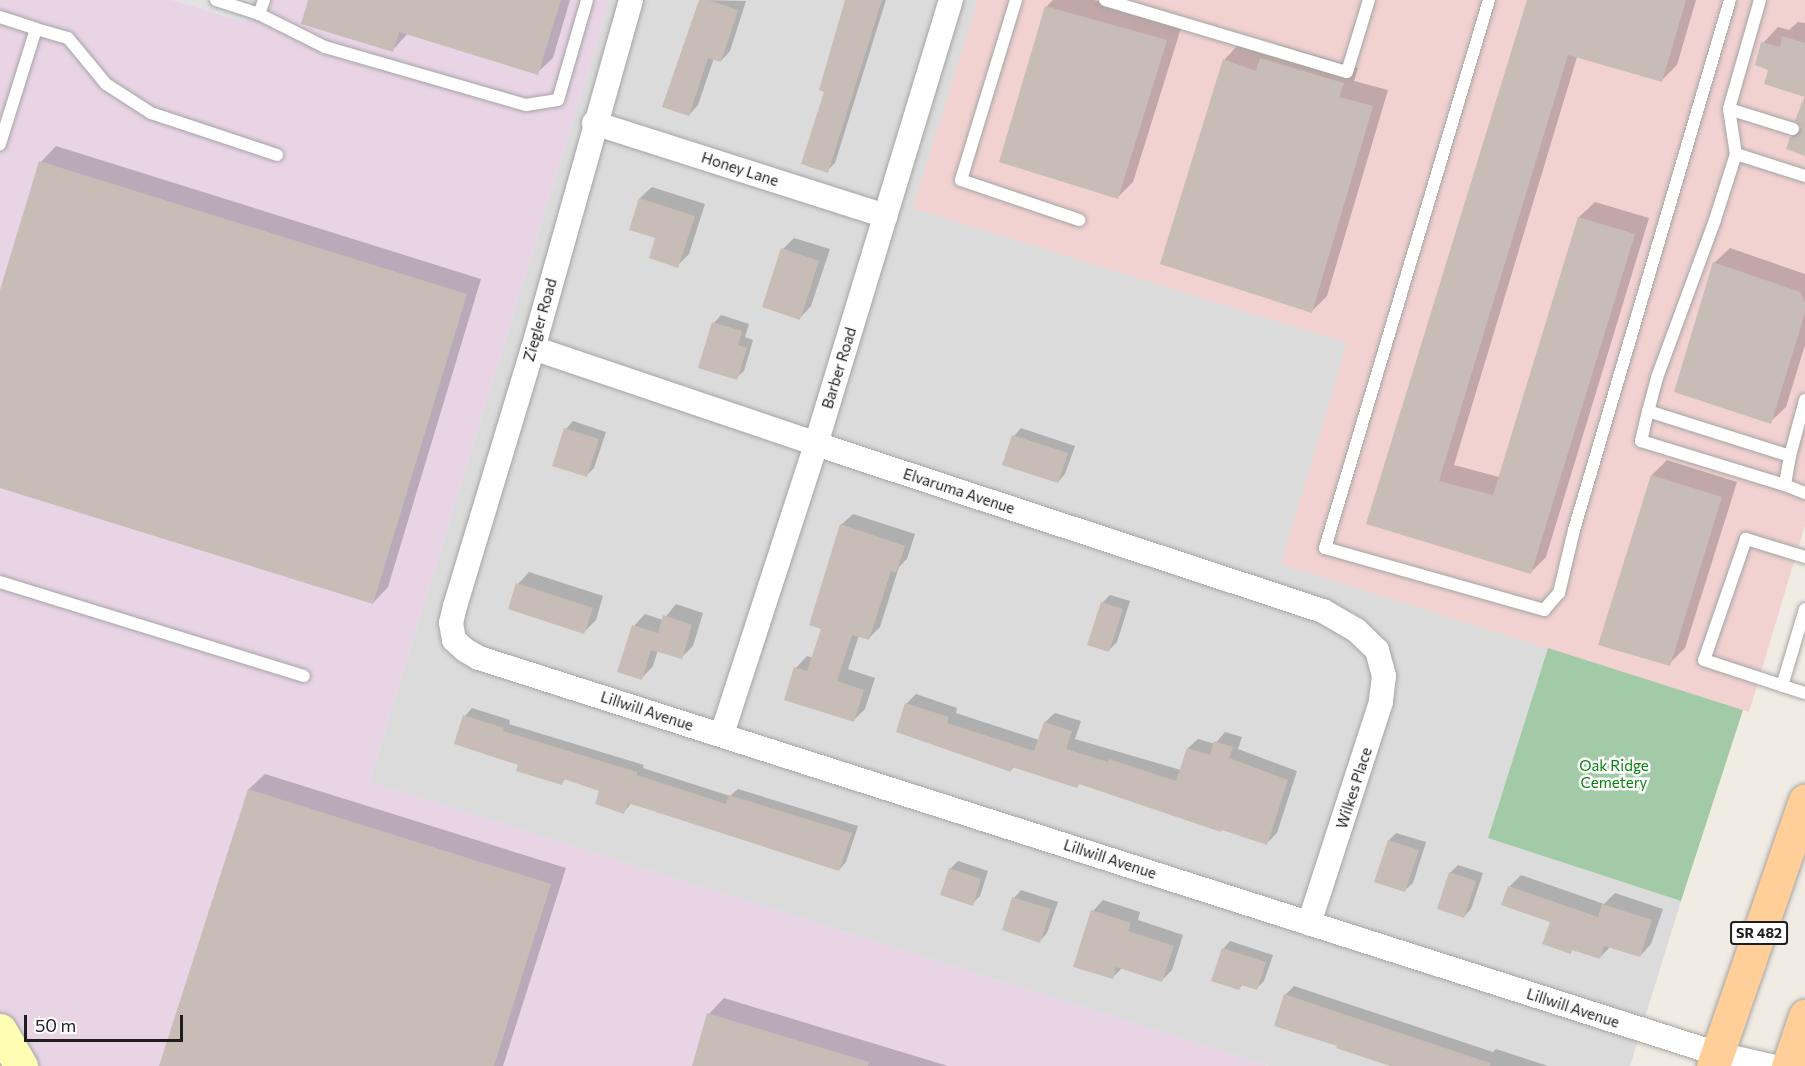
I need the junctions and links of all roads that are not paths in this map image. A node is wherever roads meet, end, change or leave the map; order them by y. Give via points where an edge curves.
1 (216, 0) edge
2 (264, 0) edge
3 (587, 0) edge
4 (631, 0) edge
5 (951, 0) edge
6 (1016, 0) edge
7 (1105, 0) edge
8 (1369, 0) edge
9 (1489, 0) edge
10 (1730, 0) edge
11 (1760, 0) edge
12 (259, 14) junction
13 (0, 17) edge
14 (36, 29) junction
15 (1729, 109) junction
16 (594, 123) junction
17 (1793, 129) dead end
18 (0, 144) edge
19 (1736, 154) junction
20 (277, 155) dead end
21 (1805, 176) edge
22 (886, 216) junction
23 (1079, 220) dead end
24 (533, 348) junction
25 (1805, 400) edge
26 (1648, 411) junction
27 (816, 444) junction
28 (1790, 456) junction
29 (1785, 485) junction
30 (1805, 493) edge
31 (1805, 557) edge
32 (0, 582) edge
33 (1805, 609) edge
34 (454, 640) joint
35 (1377, 650) joint
36 (304, 676) dead end
37 (1782, 686) junction
38 (1805, 693) edge
39 (722, 734) junction
40 (1805, 801) edge
41 (1309, 924) junction
42 (1805, 1016) edge
43 (0, 1030) edge
44 (1715, 1060) edge
45 (21, 1066) edge
46 (1771, 1066) edge
47 (1788, 1066) edge

1 - 12 lane
2 - 12 lane
3 - 12 lane via 558,100 526,105 325,47
4 - 16 street, Ziegler Road
5 - 22 street, Barber Road
6 - 23 lane via 961,180
7 - 8 lane via 1347,72
9 - 10 lane via 1325,548 1544,610 1559,593 1574,530
11 - 15 lane
13 - 14 lane
14 - 18 lane
14 - 20 lane via 68,38 106,84 151,113
15 - 17 lane
15 - 19 lane
16 - 22 street, Honey Lane
16 - 24 street, Ziegler Road
19 - 21 lane
19 - 26 lane
22 - 27 street, Barber Road
24 - 27 street, Elvaruma Avenue
24 - 34 street, Ziegler Road via 455,606
25 - 28 lane
26 - 28 lane
26 - 29 lane via 1641,441
27 - 35 street, Elvaruma Avenue via 1323,610 1356,630
27 - 39 street, Barber Road
28 - 29 lane
29 - 30 lane
31 - 37 lane via 1746,539 1704,660
32 - 36 lane
33 - 37 lane
34 - 39 street, Lillwill Avenue via 479,658
35 - 41 street, Wilkes Place via 1384,676 1382,702
37 - 38 lane
39 - 41 street, Lillwill Avenue
40 - 44 main road, SR 482
41 - 44 street, Lillwill Avenue
42 - 47 main road
43 - 45 street
44 - 46 street, Lillwill Avenue

